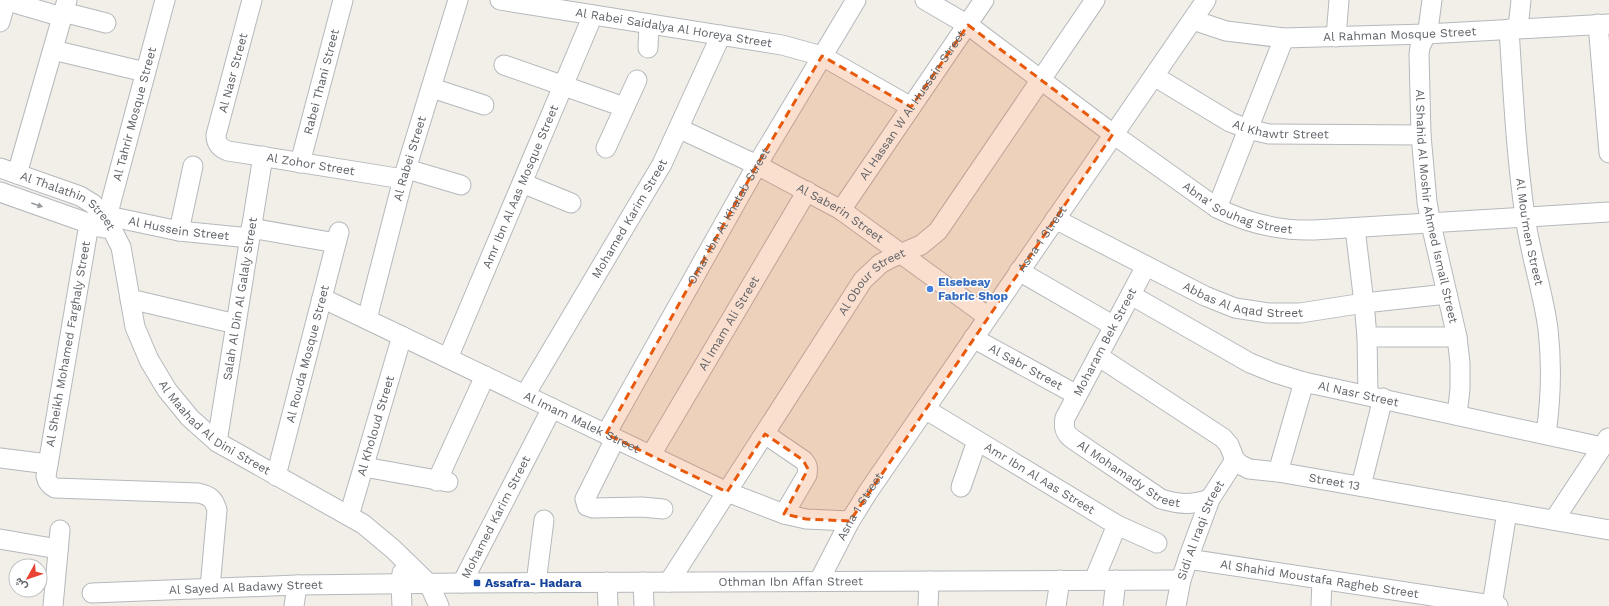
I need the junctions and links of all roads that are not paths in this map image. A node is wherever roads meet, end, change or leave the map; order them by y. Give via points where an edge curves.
1 (5, 0) edge
2 (164, 0) edge
3 (252, 0) edge
4 (343, 0) edge
5 (458, 0) edge
6 (500, 0) edge
7 (856, 0) edge
8 (925, 0) edge
9 (984, 0) edge
10 (1095, 0) edge
11 (1206, 0) edge
12 (1339, 0) edge
13 (1432, 0) edge
14 (1521, 0) edge
15 (64, 10) edge
16 (593, 15) junction
17 (1193, 20) junction
18 (0, 22) edge
19 (106, 23) dead end
20 (649, 24) junction
21 (1603, 24) edge
22 (968, 25) junction
23 (1513, 28) junction
24 (1426, 34) junction
25 (721, 35) junction
26 (1336, 37) junction
27 (1284, 38) junction
28 (648, 48) dead end
29 (53, 50) junction
30 (822, 56) junction
31 (504, 65) dead end
32 (145, 72) junction
33 (1154, 76) junction
34 (637, 80) dead end
35 (1041, 80) junction
36 (563, 86) junction
37 (432, 88) junction
38 (484, 105) dead end
39 (624, 107) junction
40 (911, 107) junction
41 (680, 129) junction
42 (1248, 129) junction
43 (1113, 134) junction
44 (1421, 135) junction
45 (219, 146) joint
46 (606, 148) dead end
47 (1609, 153) edge
48 (263, 156) junction
49 (300, 163) junction
50 (757, 165) junction
51 (193, 166) dead end
52 (8, 171) edge
53 (405, 174) junction
54 (522, 183) junction
55 (461, 185) dead end
56 (807, 191) junction
57 (2, 199) edge
58 (571, 203) dead end
59 (1217, 208) junction
60 (841, 210) junction
61 (1609, 212) edge
62 (1525, 218) junction
63 (1055, 219) junction
64 (104, 223) junction
65 (1431, 224) junction
66 (1355, 228) junction
67 (179, 231) junction
68 (250, 233) junction
69 (337, 238) joint
70 (901, 253) junction
71 (1146, 266) junction
72 (1019, 271) junction
73 (1131, 294) junction
74 (1447, 294) junction
75 (322, 298) junction
76 (130, 299) junction
77 (1364, 303) junction
78 (988, 317) junction
79 (367, 319) junction
80 (236, 324) junction
81 (1114, 326) junction
82 (402, 336) junction
83 (1367, 337) junction
84 (1458, 337) junction
85 (974, 338) junction
86 (1098, 356) junction
87 (448, 358) junction
88 (485, 376) junction
89 (1304, 382) junction
90 (525, 395) junction
91 (1077, 395) junction
92 (1375, 397) junction
93 (552, 408) junction
94 (925, 409) junction
95 (1457, 415) junction
96 (1065, 418) joint
97 (766, 434) junction
98 (1546, 434) junction
99 (611, 436) junction
100 (977, 441) junction
101 (1606, 441) edge
102 (217, 442) junction
103 (651, 456) junction
104 (1235, 460) junction
105 (1, 462) edge
106 (48, 464) junction
107 (364, 467) junction
108 (1278, 472) junction
109 (276, 476) junction
110 (1361, 486) junction
111 (961, 487) dead end
112 (727, 492) junction
113 (1210, 500) junction
114 (663, 509) dead end
115 (1507, 512) junction
116 (784, 514) junction
117 (349, 516) junction
118 (544, 520) dead end
119 (1554, 520) junction
120 (850, 521) junction
121 (1117, 525) junction
122 (1608, 529) edge
123 (60, 530) dead end
124 (0, 539) edge
125 (1157, 542) dead end
126 (58, 549) junction
127 (1188, 559) junction
128 (404, 560) junction
129 (1060, 580) junction
130 (1094, 580) junction
131 (1116, 580) junction
132 (1181, 580) junction
133 (1322, 580) junction
134 (819, 581) junction
135 (929, 581) junction
136 (607, 582) junction
137 (643, 582) junction
138 (669, 582) junction
139 (462, 583) junction
140 (536, 583) junction
141 (430, 584) junction
142 (298, 585) junction
143 (401, 585) junction
144 (210, 588) junction
145 (92, 593) dead end
146 (52, 606) edge
147 (294, 606) edge
148 (402, 606) edge
149 (439, 606) edge
150 (608, 606) edge
151 (644, 606) edge
152 (928, 606) edge
153 (1056, 606) edge
154 (1113, 606) edge
155 (1176, 606) edge
156 (1321, 606) edge
157 (1495, 606) edge

1 - 15 street
1 - 18 street
2 - 32 street, Al Tahrir Mosque Street
3 - 45 street, Al Nasr Street via 216,135
4 - 49 street, Rabei Thani Street
5 - 37 street, Al Rabei Street
6 - 16 street, Al Rabei Saidalya Al Horeya Street
7 - 30 street, Omar Ibn Al Khatab Street
8 - 22 street, Abna' Souhag Street
9 - 22 street, Al Hassan W Al Hussein Street
10 - 35 street, Al Obour Street
11 - 17 street, Asna 1 Street
12 - 26 street
13 - 24 street, Al Shahid Al Moshir Ahmed Ismail Street
14 - 23 street, Al Mou'men Street
15 - 19 street
15 - 29 street
16 - 20 street, Al Rabei Saidalya Al Horeya Street
16 - 36 street, Amr Ibn Al Aas Mosque Street
17 - 27 street, Al Rahman Mosque Street via 1226,31
17 - 33 street, Asna 1 Street
20 - 25 street, Al Rabei Saidalya Al Horeya Street
20 - 28 street
21 - 23 street, Al Rahman Mosque Street
21 - 47 street
22 - 35 street, Abna' Souhag Street
22 - 40 street, Al Hassan W Al Hussein Street
23 - 24 street, Al Rahman Mosque Street
23 - 62 street, Al Mou'men Street via 1517,156
24 - 26 street, Al Rahman Mosque Street
24 - 44 street, Al Shahid Al Moshir Ahmed Ismail Street via 1419,54
25 - 30 street, Al Rabei Saidalya Al Horeya Street via 782,45
25 - 41 street, Mohamed Karim Street
26 - 27 street, Al Rahman Mosque Street
27 - 42 street
29 - 32 street
29 - 52 street
30 - 40 street, Al Rabei Saidalya Al Horeya Street
30 - 50 street, Omar Ibn Al Khatab Street
31 - 36 street
32 - 64 street, Al Tahrir Mosque Street
33 - 42 street, Al Khawtr Street via 1230,122
33 - 43 street, Asna 1 Street
34 - 39 street
35 - 43 street, Abna' Souhag Street
35 - 70 street, Al Obour Street via 938,231 922,245
36 - 39 street
36 - 54 street, Amr Ibn Al Aas Mosque Street
37 - 38 street
37 - 53 street, Al Rabei Street
39 - 46 street
40 - 60 street, Al Hassan W Al Hussein Street
41 - 50 street, Al Saberin Street
41 - 90 street, Mohamed Karim Street via 643,198
42 - 44 street, Al Khawtr Street via 1269,134
42 - 59 street
43 - 59 street, Abna' Souhag Street
43 - 63 street, Asna 1 Street
44 - 65 street, Al Shahid Al Moshir Ahmed Ismail Street via 1424,180
45 - 48 street, Al Zohor Street via 228,151
48 - 49 street, Al Zohor Street
48 - 68 street, Salah Al Din Al Galaly Street
49 - 53 street, Al Zohor Street
50 - 56 street, Al Saberin Street
50 - 99 street, Omar Ibn Al Khatab Street
51 - 67 street
52 - 64 street, Al Thalathin Street via 87,199 93,204
53 - 55 street, Al Zohor Street
53 - 79 street, Al Rabei Street
54 - 58 street
54 - 87 street, Amr Ibn Al Aas Mosque Street
56 - 60 street, Al Saberin Street
56 - 103 street, Al Imam Ali Street
57 -> 64 street, Al Thalathin Street
59 - 66 street, Abna' Souhag Street via 1235,217 1274,228
60 - 70 street, Al Saberin Street
61 - 62 street, Abna' Souhag Street
62 - 65 street, Abna' Souhag Street
62 - 98 street, Al Mou'men Street via 1548,327 1551,363
63 - 71 street, Abbas Al Aqad Street
63 - 72 street, Asna 1 Street
64 - 67 street, Al Hussein Street
64 - 76 street, Al Maahad Al Dini Street via 121,247
64 - 106 street, Al Sheikh Mohamed Farghaly Street
65 - 66 street, Abna' Souhag Street
65 - 74 street, Al Shahid Al Moshir Ahmed Ismail Street
66 - 77 street
67 - 68 street, Al Hussein Street
68 - 69 street, Al Hussein Street
68 - 80 street, Salah Al Din Al Galaly Street
69 - 75 street, Al Rouda Mosque Street
70 - 78 street, Al Saberin Street
70 - 97 street, Al Obour Street via 880,264 863,280
71 - 73 street, Moharam Bek Street
71 - 77 street, Abbas Al Aqad Street via 1235,308 1268,313 1300,313
72 - 78 street, Asna 1 Street
72 - 81 street
73 - 81 street, Moharam Bek Street
73 - 89 street, Al Nasr Street via 1250,363
74 - 77 street, Abbas Al Aqad Street
74 - 84 street, Al Shahid Al Moshir Ahmed Ismail Street
75 - 79 street, Al Imam Malek Street
75 - 109 street, Al Rouda Mosque Street
76 - 80 street
76 - 102 street, Al Maahad Al Dini Street via 138,333 149,360 167,390 190,418
77 - 83 street
78 - 85 street, Asna 1 Street
79 - 82 street, Al Imam Malek Street
80 - 102 street, Salah Al Din Al Galaly Street
81 - 86 street, Moharam Bek Street
82 - 87 street, Al Imam Malek Street
82 - 107 street, Al Kholoud Street
83 - 84 street
83 - 92 street
84 - 95 street, Al Shahid Al Moshir Ahmed Ismail Street via 1460,382
85 - 91 street, Al Sabr Street
85 - 94 street, Asna 1 Street
86 - 91 street, Moharam Bek Street
86 - 104 street via 1223,438
87 - 88 street, Al Imam Malek Street
88 - 90 street, Al Imam Malek Street
88 - 107 street via 443,482
89 - 92 street, Al Nasr Street
89 - 108 street
90 - 93 street, Al Imam Malek Street
91 - 96 street, Moharam Bek Street
92 - 95 street, Al Nasr Street
92 - 110 street
93 - 99 street, Al Imam Malek Street
93 - 139 street, Mohamed Karim Street
94 - 100 street, Amr Ibn Al Aas Street
94 - 120 street, Asna 1 Street
95 - 98 street, Al Nasr Street
96 - 113 street, Al Mohamady Street via 1065,431 1068,436 1161,499 1177,504 1194,504
97 - 112 street, Al Obour Street
97 - 116 street via 807,464 807,475
98 - 101 street, Al Nasr Street
99 - 103 street, Al Imam Malek Street
99 - 114 street, Omar Ibn Al Khatab Street via 585,499 587,506
100 - 111 street
100 - 121 street, Amr Ibn Al Aas Street
101 - 119 street
102 - 109 street, Al Maahad Al Dini Street
103 - 112 street, Al Imam Malek Street
104 - 108 street, Street 13 via 1249,469
104 - 113 street, Sidi Al Iraqi Street
105 - 106 street
106 - 144 street, Al Sheikh Mohamed Farghaly Street via 47,481 55,488 207,495 214,501 217,510
107 - 117 street, Al Kholoud Street
108 - 110 street, Street 13
109 - 117 street, Al Maahad Al Dini Street
110 - 115 street, Street 13
112 - 116 street, Al Imam Malek Street
112 - 138 street, Al Obour Street
113 - 127 street, Sidi Al Iraqi Street
115 - 119 street, Street 13
115 - 157 street
116 - 120 street, Al Imam Malek Street via 806,519
117 - 128 street, Al Maahad Al Dini Street via 378,536
118 - 140 street
119 - 122 street, Street 13
120 - 134 street, Asna 1 Street
121 - 125 street, Amr Ibn Al Aas Street
121 - 130 street
123 - 126 street
124 - 126 street
126 - 146 street
127 - 132 street, Sidi Al Iraqi Street
127 - 133 street, Al Shahid Moustafa Ragheb Street
128 - 141 street, Al Maahad Al Dini Street
128 - 143 street
129 - 130 street, Othman Ibn Affan Street
129 - 135 street, Othman Ibn Affan Street
129 - 153 street
130 - 131 street, Othman Ibn Affan Street
131 - 132 street, Othman Ibn Affan Street
131 - 154 street
132 - 155 street, Sidi Al Iraqi Street
133 - 156 street
133 - 157 street, Al Shahid Moustafa Ragheb Street
134 - 135 street, Othman Ibn Affan Street
134 - 138 street, Othman Ibn Affan Street
135 - 152 street
136 - 137 street, Othman Ibn Affan Street
136 - 140 street, Othman Ibn Affan Street
136 - 150 street
137 - 138 street, Othman Ibn Affan Street
137 - 151 street
139 - 140 street, Othman Ibn Affan Street
139 - 141 street, Othman Ibn Affan Street
141 - 143 street, Othman Ibn Affan Street
141 - 149 street, Al Maahad Al Dini Street
142 - 143 street, Al Sayed Al Badawy Street
142 - 144 street, Al Sayed Al Badawy Street
142 - 147 street
143 - 148 street
144 - 145 street, Al Sayed Al Badawy Street

